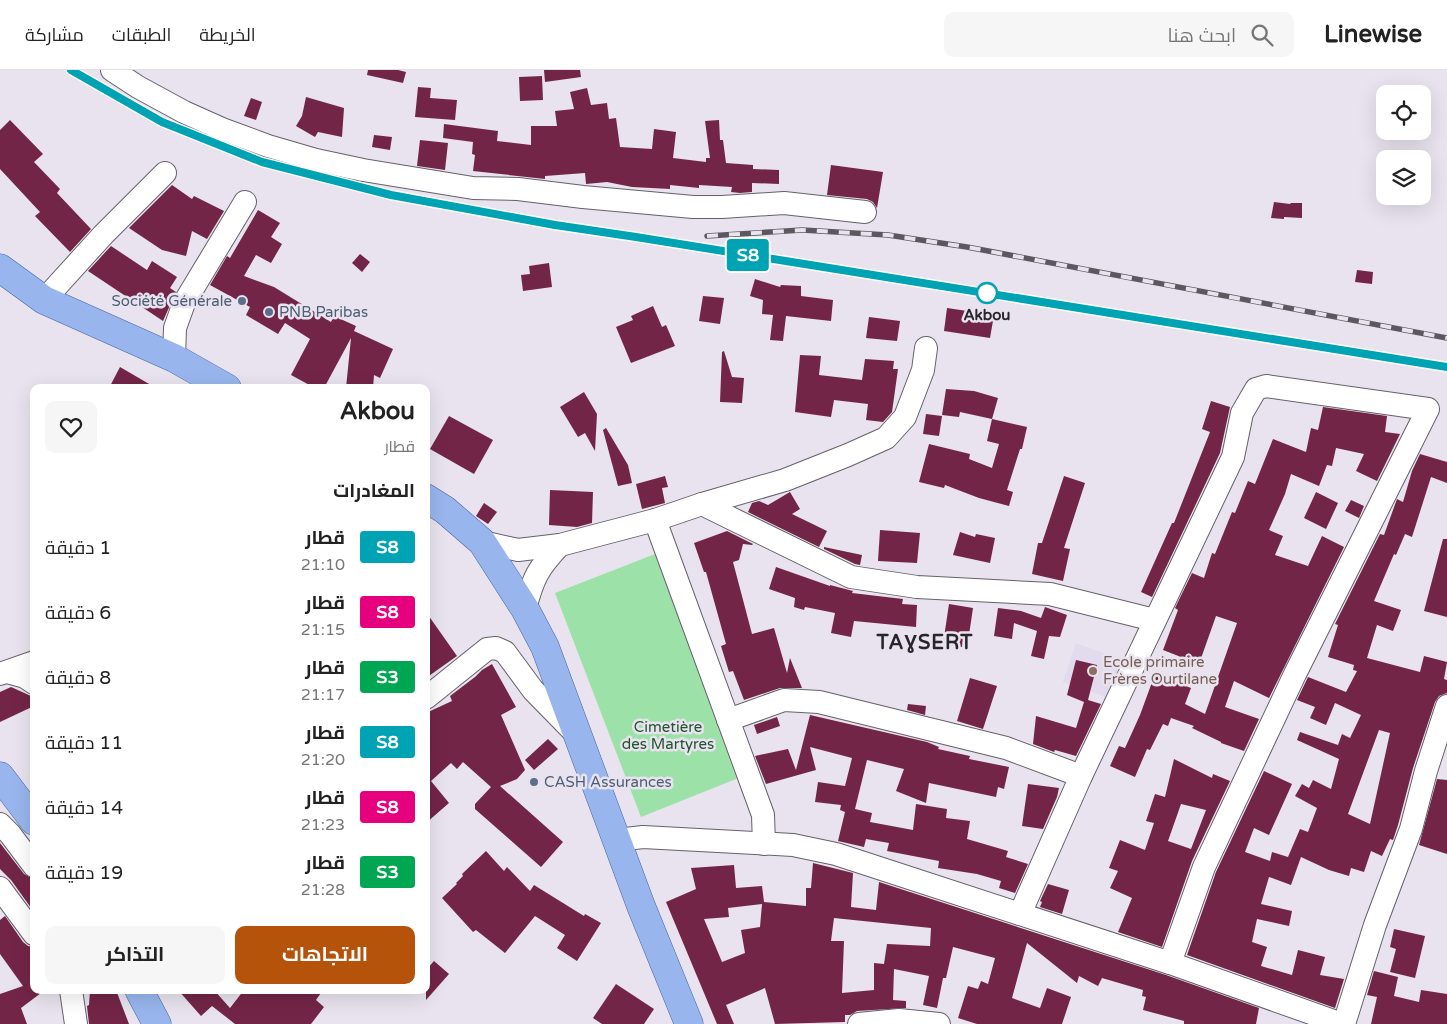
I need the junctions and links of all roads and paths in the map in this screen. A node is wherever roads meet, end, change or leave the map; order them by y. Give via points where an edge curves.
1 (112, 70) edge
2 (165, 173) dead end
3 (245, 202) dead end
4 (865, 212) dead end
5 (0, 268) edge
6 (44, 300) junction
7 (926, 348) dead end
8 (174, 358) junction
9 (220, 384) edge
10 (1438, 410) edge
11 (430, 501) edge
12 (702, 504) junction
13 (655, 520) junction
14 (482, 542) junction
15 (560, 545) junction
16 (525, 609) junction
17 (1154, 620) junction
18 (30, 663) edge
19 (3, 673) edge
20 (30, 680) edge
21 (430, 695) edge
22 (1447, 706) edge
23 (728, 720) junction
24 (579, 738) junction
25 (0, 776) edge
26 (1081, 776) junction
27 (30, 816) edge
28 (0, 824) edge
29 (618, 840) junction
30 (764, 844) junction
31 (30, 861) edge
32 (0, 888) edge
33 (1020, 914) junction
34 (30, 929) edge
35 (1170, 963) junction
36 (72, 994) edge
37 (141, 994) edge
38 (76, 1024) edge
39 (157, 1024) edge
40 (689, 1024) edge
41 (860, 1024) edge
42 (939, 1024) edge
43 (1343, 1024) edge

1 - 4 street via 184,112 222,129 316,160 363,170 473,188 518,189 693,207 784,203
2 - 6 street
3 - 8 street via 184,303 175,328
5 - 6 main road
6 - 8 main road
7 - 12 street via 923,370 905,417 886,438 785,480
8 - 9 main road
10 - 17 street via 1266,386 1256,389 1242,413 1233,457
10 - 35 street via 1299,665 1204,867
11 - 14 main road
12 - 13 street
12 - 17 street via 852,576 917,587 1050,594
13 - 15 street
13 - 23 street
14 - 15 street via 518,550
14 - 16 main road
15 - 16 street via 542,564 531,586
16 - 24 main road via 545,647
17 - 26 street
18 - 19 street
19 - 20 street
21 - 24 street via 487,649 496,648 505,652 533,690
22 - 43 street via 1411,829
23 - 26 street via 784,700 819,702 1006,748
23 - 30 street via 763,815
24 - 29 main road
25 - 27 main road
26 - 33 street
28 - 31 street
29 - 30 street via 643,837
29 - 40 main road
30 - 33 street via 793,845 836,854
32 - 34 street
33 - 35 street
35 - 43 street
36 - 38 street
37 - 39 main road
41 - 42 street via 899,1020

